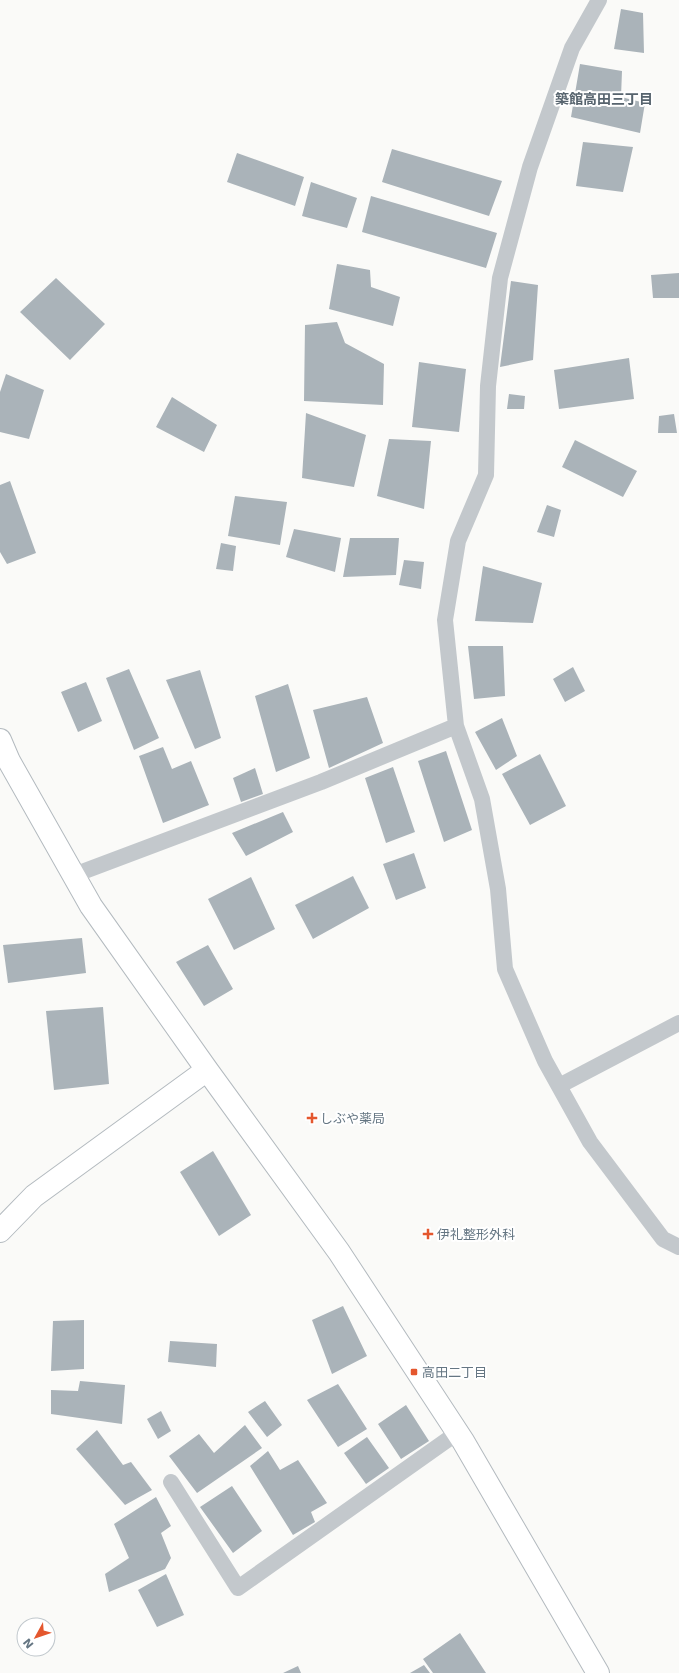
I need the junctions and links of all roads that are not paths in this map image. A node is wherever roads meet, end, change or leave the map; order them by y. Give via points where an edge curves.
1 (599, 0) edge
2 (456, 726) junction
3 (0, 740) edge
4 (74, 875) junction
5 (679, 1023) edge
6 (207, 1070) junction
7 (558, 1086) junction
8 (0, 1231) edge
9 (679, 1247) edge
10 (457, 1432) junction
11 (171, 1482) dead end
12 (598, 1673) edge

1 - 2 lane via 572,48 530,167 500,278 488,386 486,475 458,541 445,620
2 - 4 lane via 321,782
2 - 7 lane via 482,799 498,889 505,969
3 - 4 street via 9,761
4 - 6 street via 90,906
5 - 7 lane
6 - 8 street via 34,1196
6 - 10 street via 339,1252
7 - 9 lane via 590,1142 663,1239
10 - 11 lane via 238,1588
10 - 12 street

